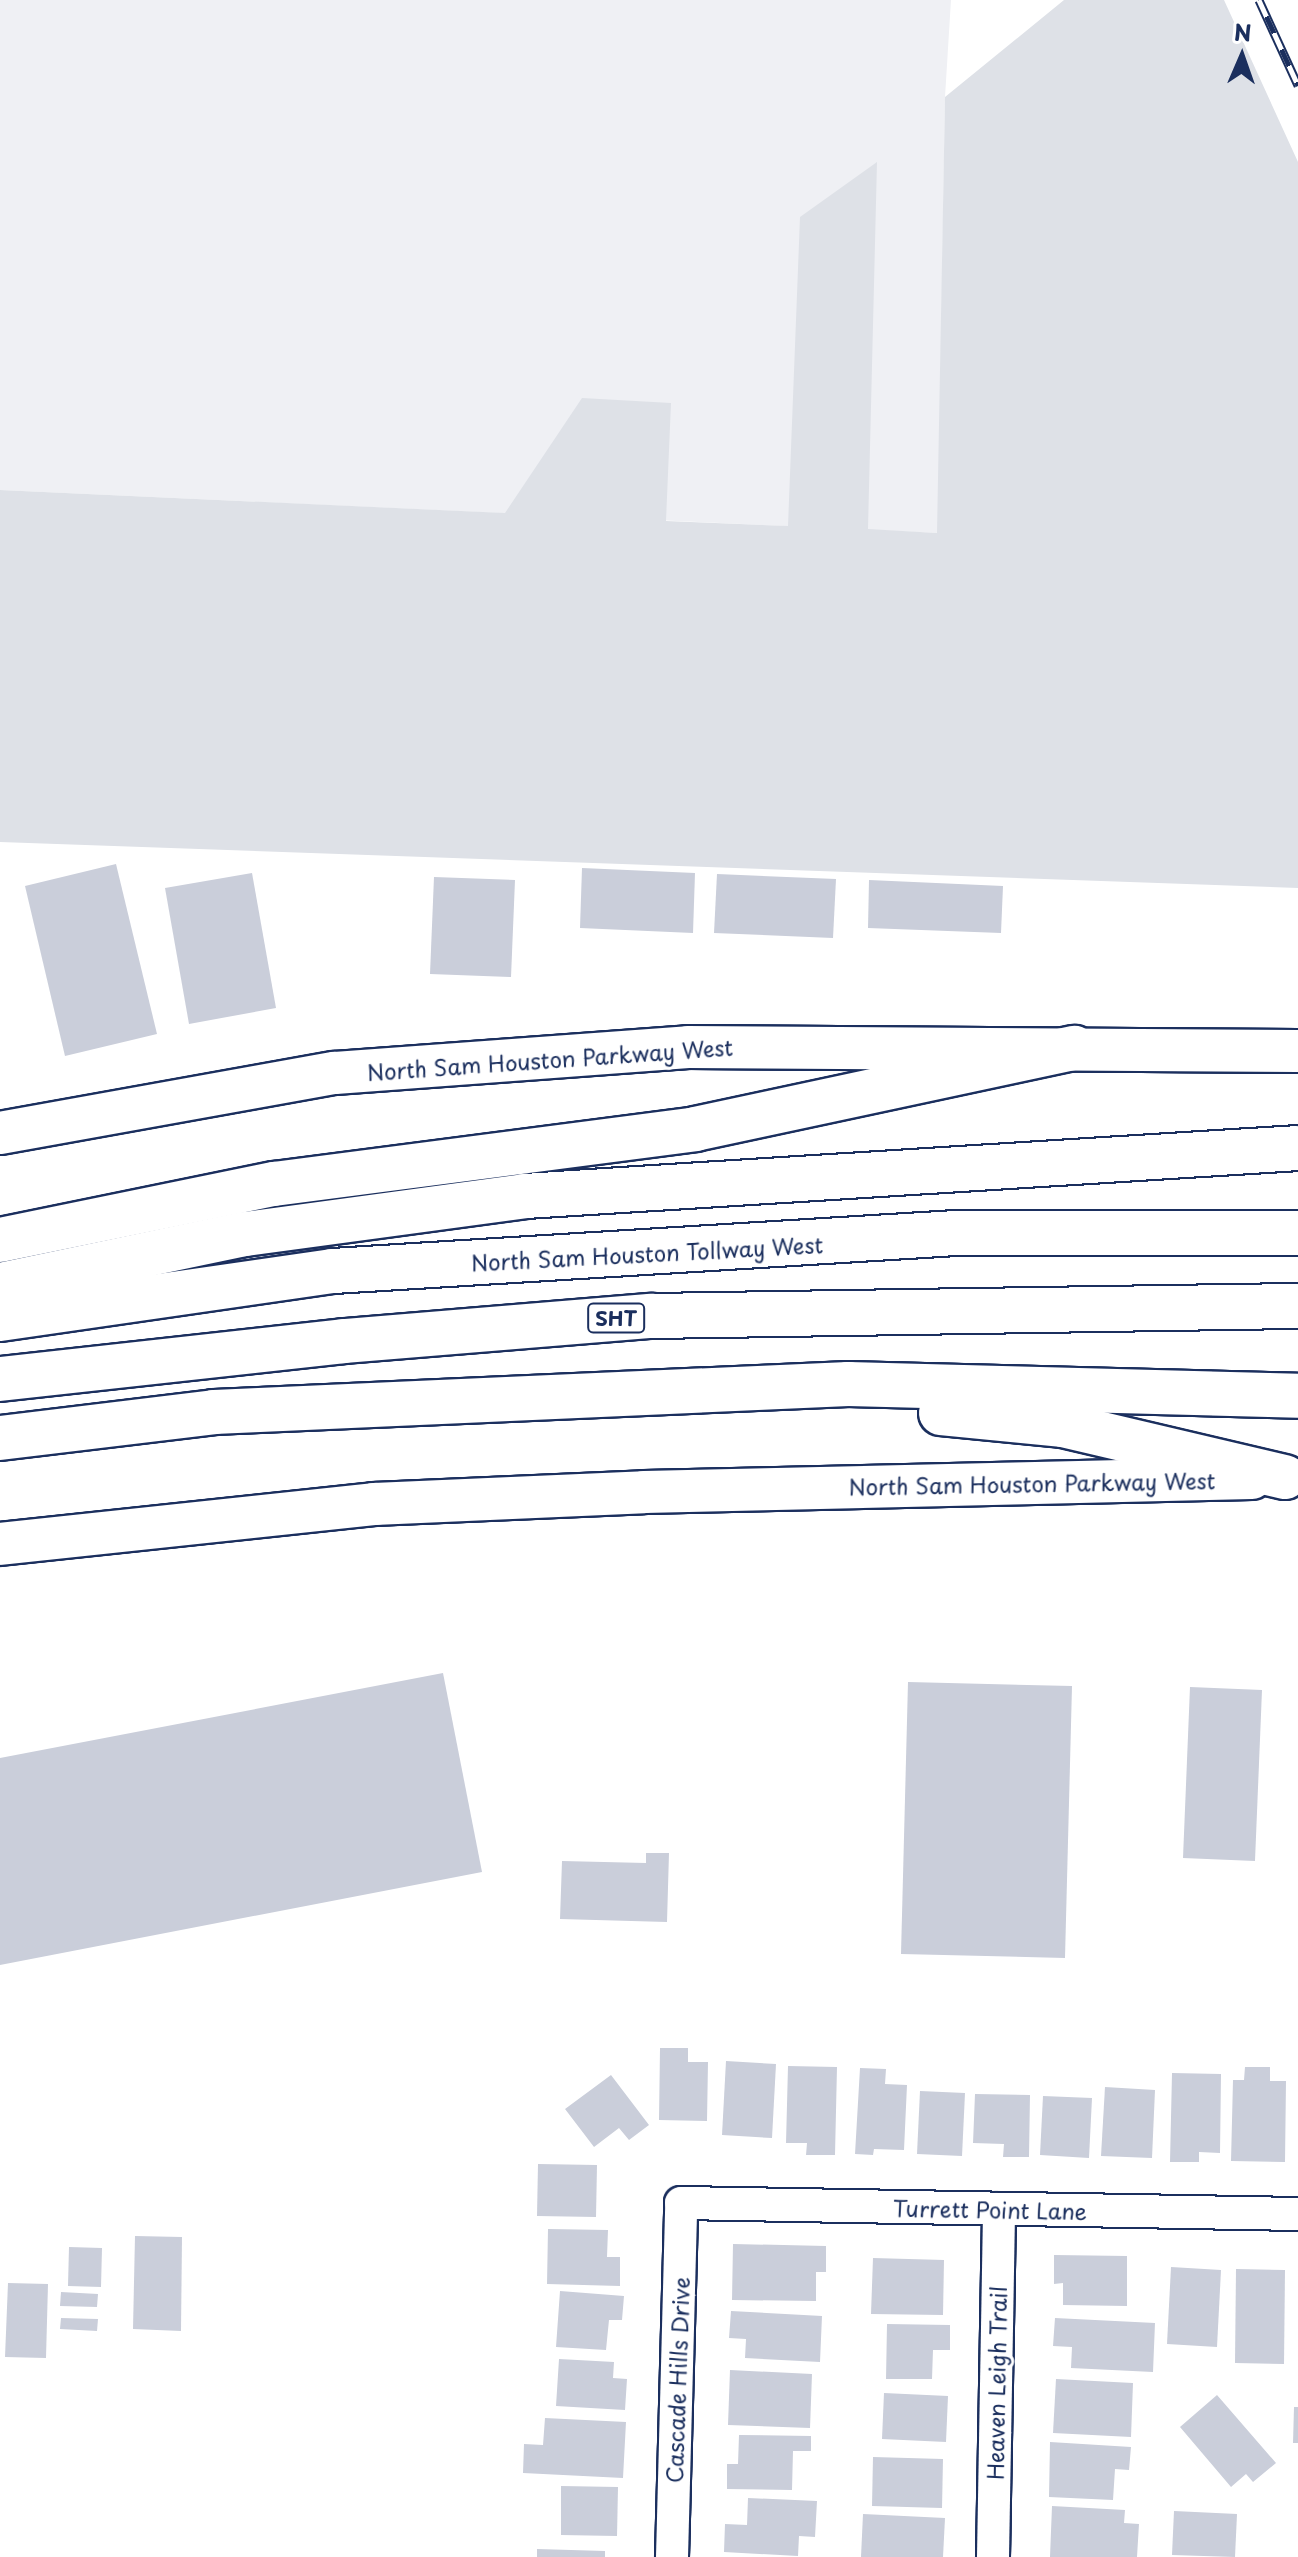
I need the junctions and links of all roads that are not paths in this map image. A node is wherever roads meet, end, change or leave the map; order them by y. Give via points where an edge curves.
1 (1074, 1048) junction
2 (1298, 1051) edge
3 (0, 1133) edge
4 (1298, 1148) edge
5 (1298, 1233) edge
6 (0, 1240) edge
7 (0, 1285) edge
8 (1298, 1306) edge
9 (0, 1319) edge
10 (0, 1379) edge
11 (1298, 1396) edge
12 (0, 1439) edge
13 (1292, 1477) edge
14 (0, 1544) edge
15 (681, 2203) joint
16 (999, 2209) junction
17 (1298, 2214) edge
18 (672, 2557) edge
19 (993, 2557) edge

1 - 2 main road, North Sam Houston Parkway West
1 - 3 main road, North Sam Houston Parkway West via 688,1047 335,1073
1 - 6 highway via 695,1129 274,1184
4 - 7 highway via 525,1196 245,1234
5 - 9 highway, North Sam Houston Tollway West via 956,1233 333,1271
8 - 10 highway, SHT via 651,1316 344,1341
11 - 12 highway via 848,1384 214,1412
12 - 13 highway via 849,1403 1063,1425
13 - 14 main road, North Sam Houston Parkway West via 644,1492 374,1504
15 - 16 street, Turrett Point Lane
15 - 18 street, Cascade Hills Drive
16 - 17 street, Turrett Point Lane
16 - 19 street, Heaven Leigh Trail

